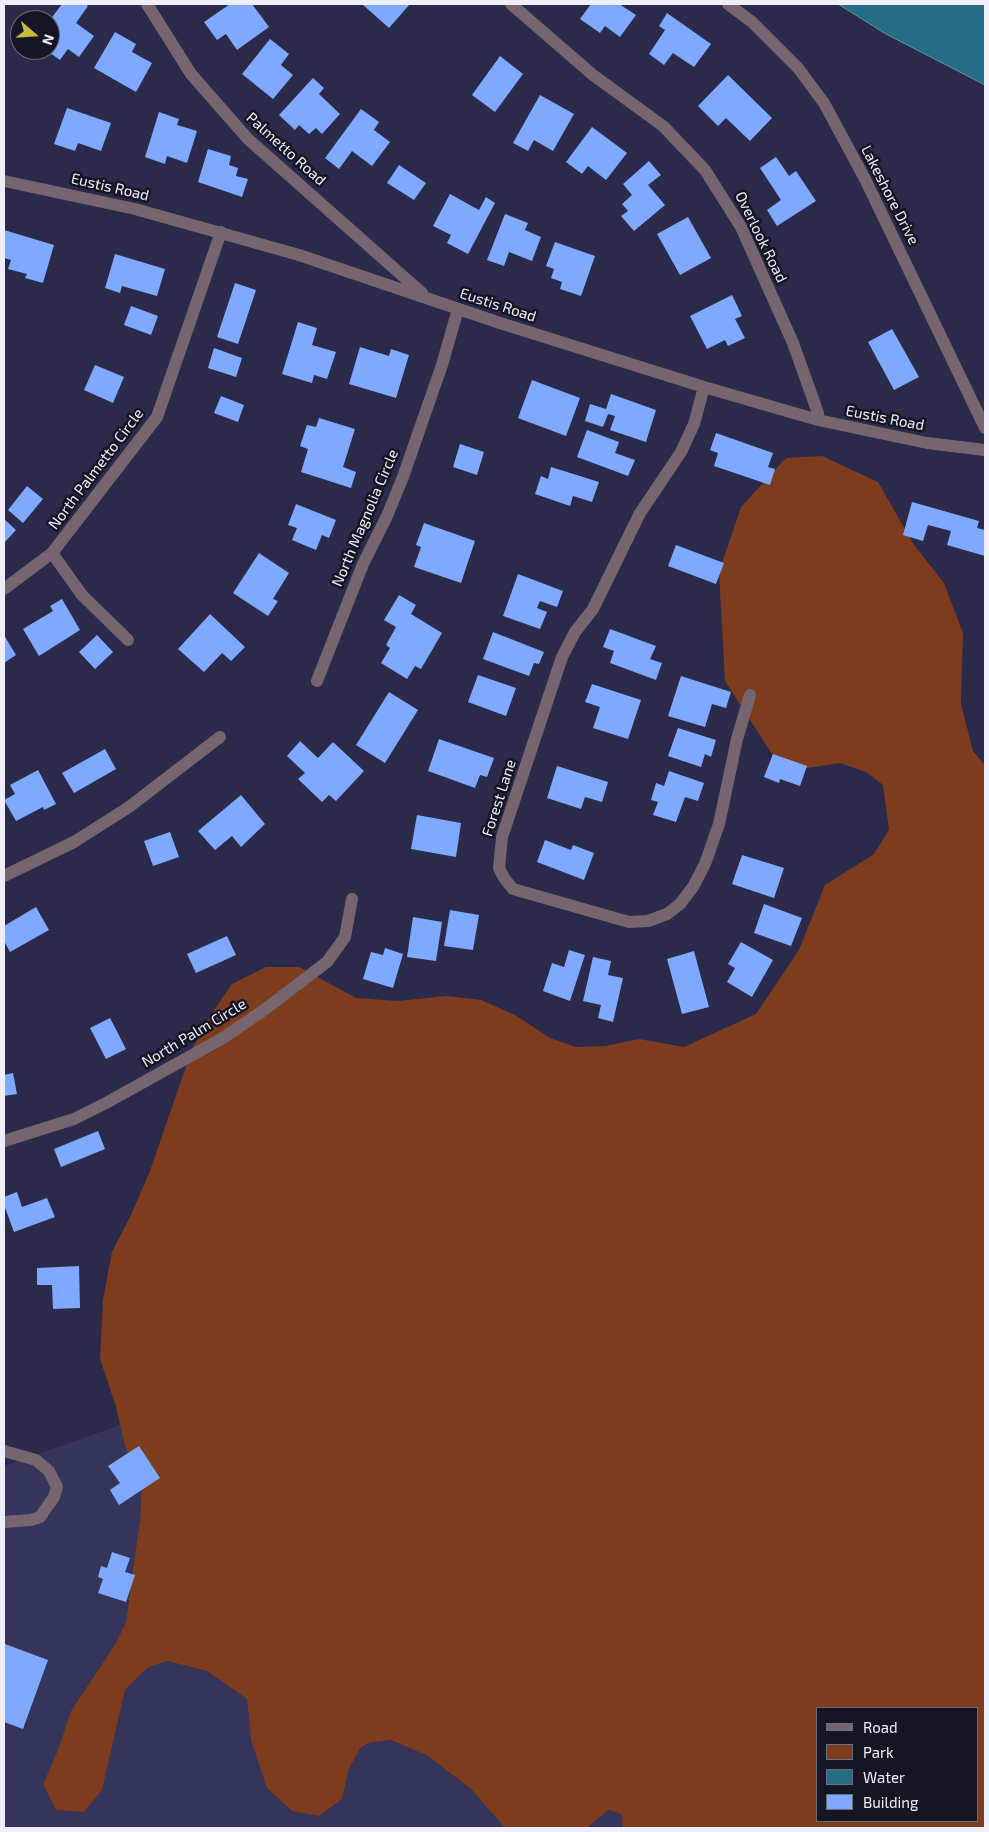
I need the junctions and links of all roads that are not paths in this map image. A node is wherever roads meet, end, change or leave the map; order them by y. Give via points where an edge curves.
1 (146, 4) edge
2 (511, 4) edge
3 (728, 4) edge
4 (4, 181) edge
5 (221, 232) junction
6 (427, 297) junction
7 (458, 309) junction
8 (704, 387) junction
9 (818, 420) junction
10 (985, 428) edge
11 (985, 450) edge
12 (52, 553) junction
13 (4, 589) edge
14 (128, 640) dead end
15 (317, 681) dead end
16 (750, 695) dead end
17 (220, 737) dead end
18 (4, 876) edge
19 (352, 898) dead end
20 (4, 1141) edge
21 (4, 1451) edge
22 (4, 1522) edge

1 - 6 street, Palmetto Road via 191,74 248,139
2 - 9 street, Overlook Road via 593,75 663,126 705,170 741,227 793,343
3 - 10 street, Lakeshore Drive via 752,22 798,68 824,103 865,179
4 - 5 street, Eustis Road via 135,209
5 - 6 street, Eustis Road
5 - 12 street, North Palmetto Circle via 157,417
6 - 7 street, Eustis Road
7 - 8 street, Eustis Road
7 - 15 street, North Magnolia Circle via 403,477 363,564
8 - 9 street, Eustis Road
8 - 16 street, Forest Lane via 694,424 681,452 640,513 593,609 575,632 562,657 502,837 499,868 504,878 513,889 628,922 648,921 668,914 693,887 705,864 719,824
9 - 11 street, Eustis Road via 927,443
12 - 13 street, North Palmetto Circle
12 - 14 street via 82,595
17 - 18 street via 129,807 74,842
19 - 20 street, North Palm Circle via 345,937 327,962 264,1010 223,1038 106,1103 74,1119
21 - 22 street via 36,1460 49,1471 57,1487 40,1517

